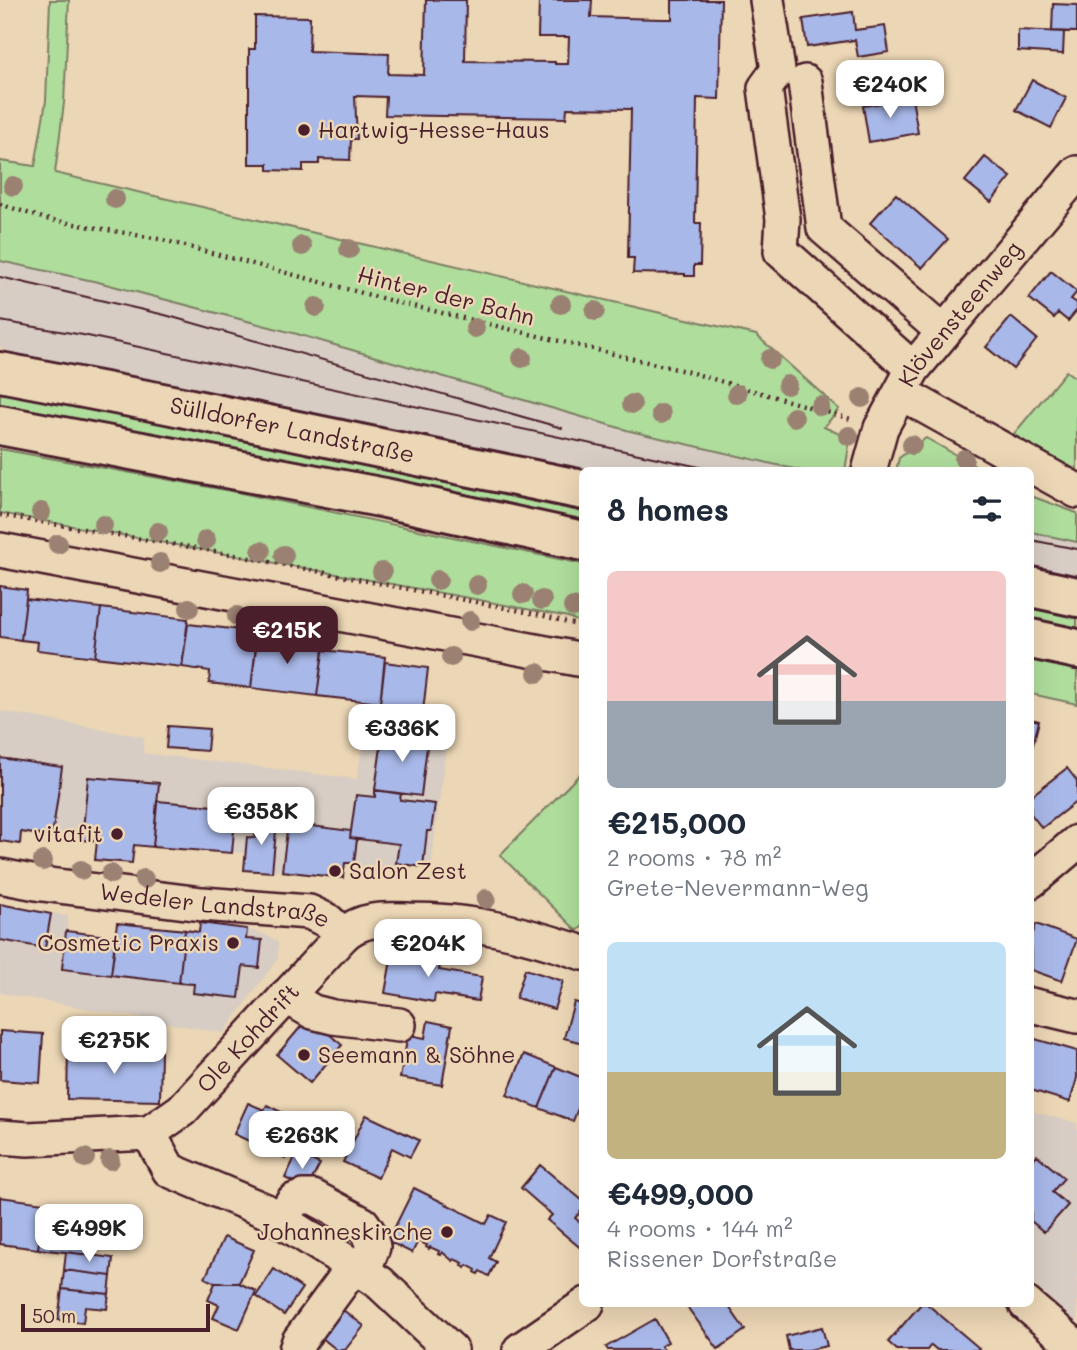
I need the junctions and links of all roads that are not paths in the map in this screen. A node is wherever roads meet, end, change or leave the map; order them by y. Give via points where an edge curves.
1 (767, 0) edge
2 (805, 82) dead end
3 (1077, 173) edge
4 (943, 331) junction
5 (0, 372) edge
6 (907, 381) junction
7 (0, 425) edge
8 (875, 450) edge
9 (579, 489) edge
10 (1077, 491) edge
11 (579, 540) edge
12 (0, 550) edge
13 (1034, 588) edge
14 (1077, 597) edge
15 (1034, 640) edge
16 (1077, 649) edge
17 (579, 659) edge
18 (1077, 842) edge
19 (0, 876) edge
20 (1034, 878) edge
21 (343, 935) junction
22 (579, 952) edge
23 (286, 996) junction
24 (1034, 1006) edge
25 (1077, 1016) edge
26 (399, 1025) dead end
27 (149, 1133) junction
28 (0, 1137) edge
29 (359, 1269) junction
30 (583, 1307) edge
31 (1029, 1307) edge
32 (1077, 1348) edge
33 (296, 1350) edge
34 (452, 1350) edge
35 (520, 1350) edge

1 - 6 street via 778,70 765,88 783,219 781,251
2 - 4 street via 824,228
3 - 4 street, Klövensteenweg
4 - 6 street, Klövensteenweg
5 - 9 highway, Sülldorfer Landstraße
6 - 8 street, Klövensteenweg
6 - 10 street
7 - 11 highway
12 - 17 street
13 - 14 highway
15 - 16 highway
18 - 20 street
19 - 21 street, Wedeler Landstraße via 202,904 309,912
21 - 22 street, Wedeler Landstraße via 372,920 456,921 508,930
21 - 23 street, Ole Kohdrift
23 - 26 street via 313,1012
23 - 27 street, Ole Kohdrift via 182,1110
24 - 25 street
27 - 28 street
27 - 29 street via 169,1171 267,1211
29 - 33 street
29 - 34 street
30 - 35 street
31 - 32 street

